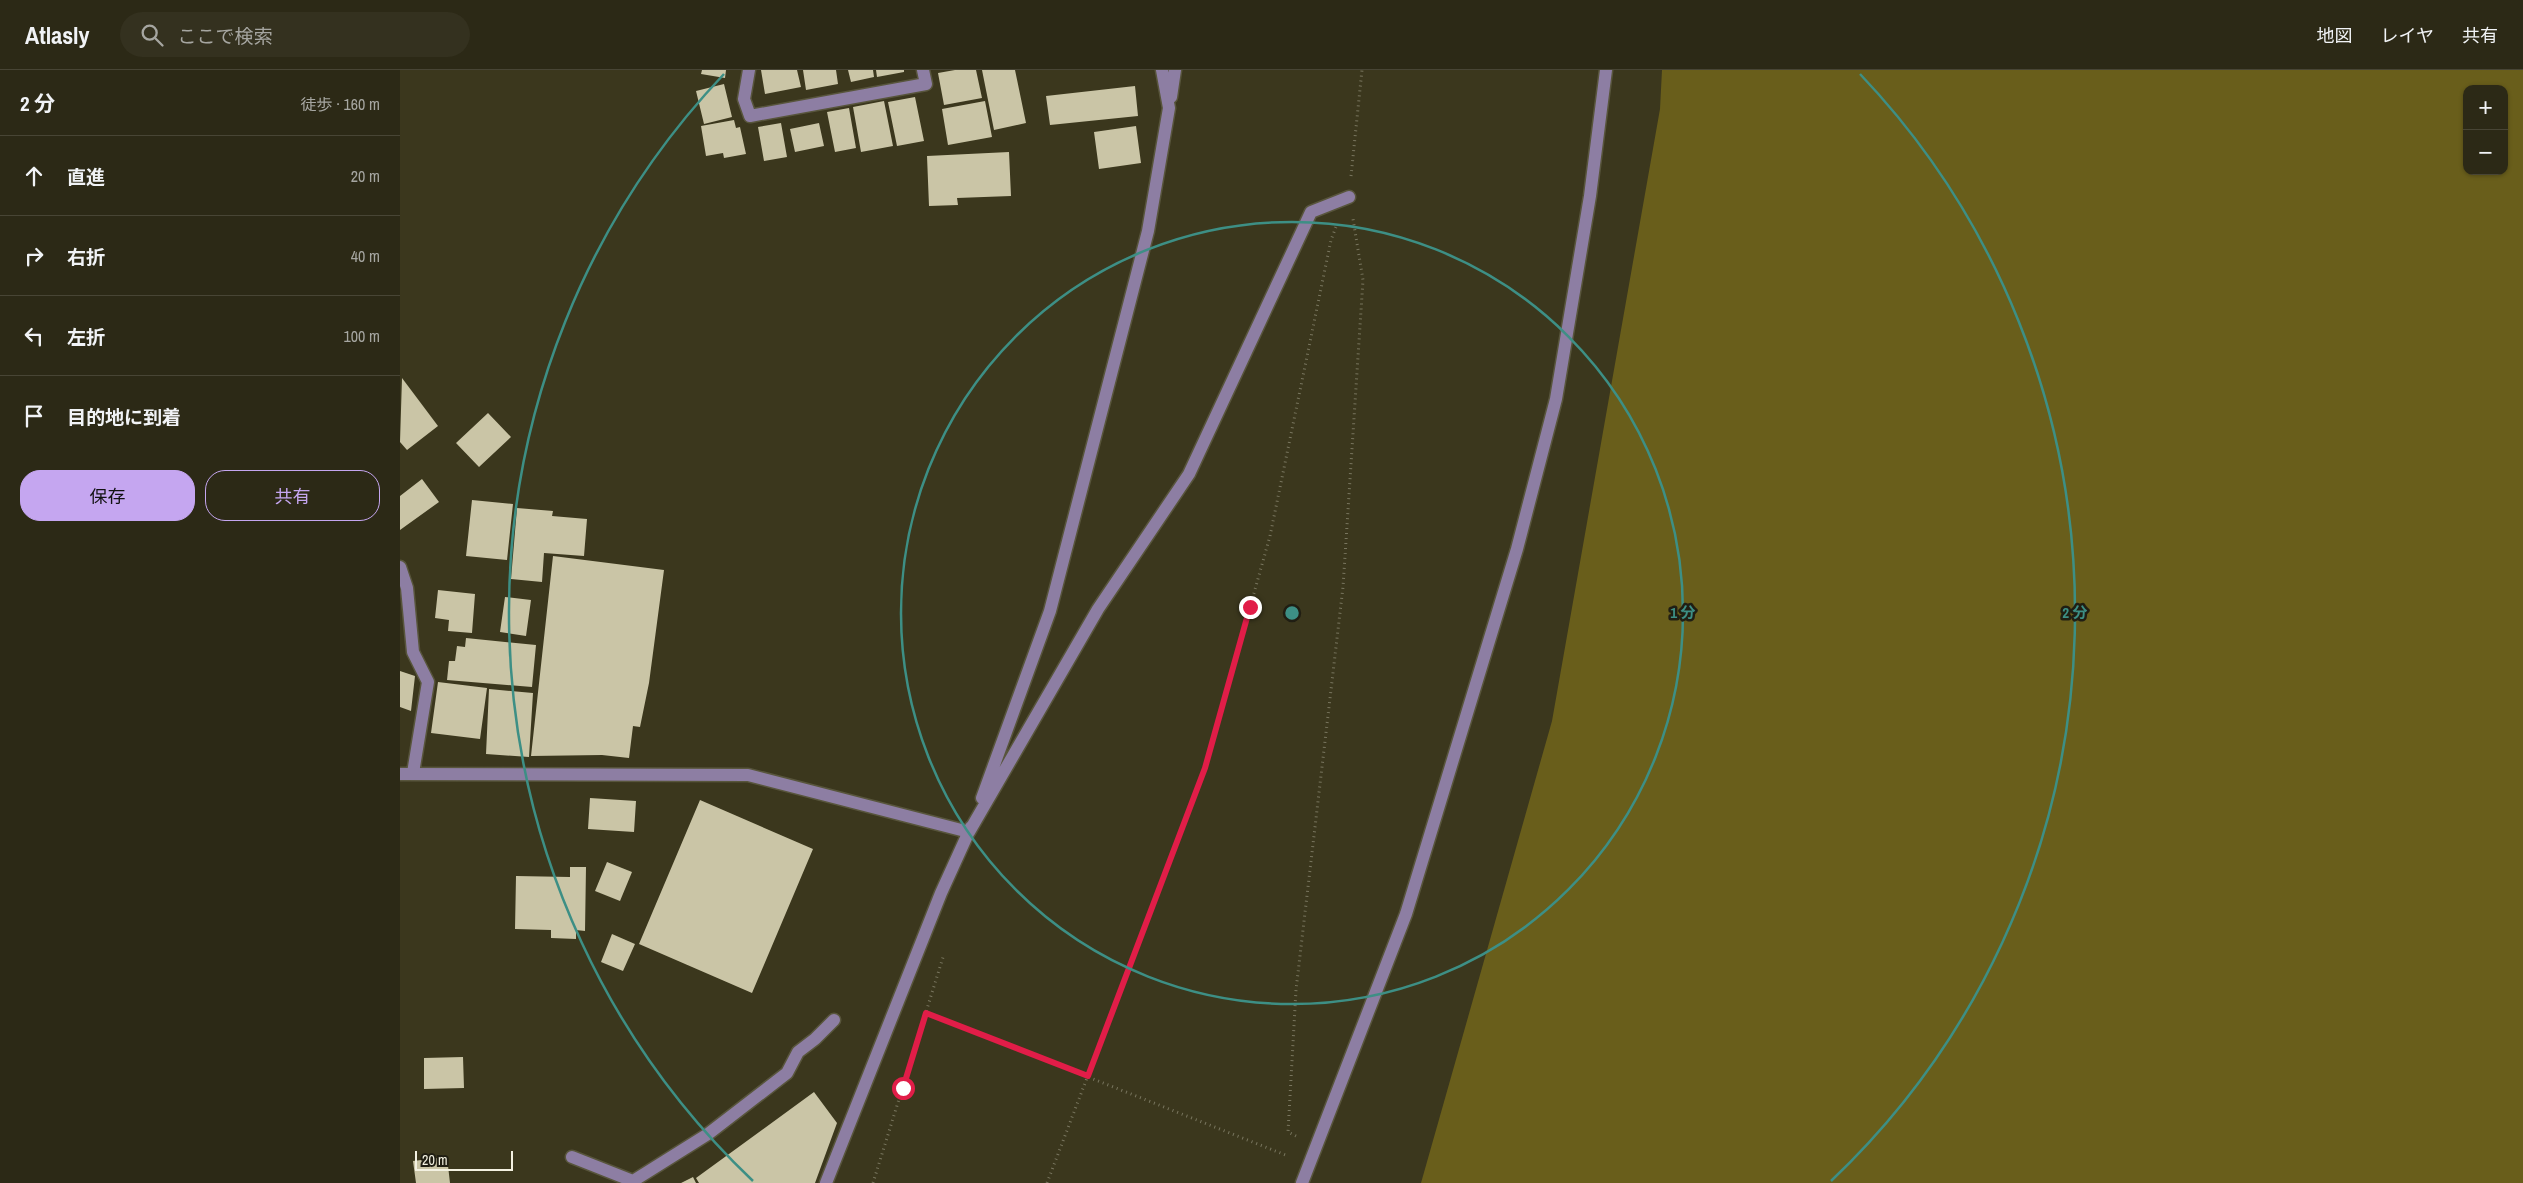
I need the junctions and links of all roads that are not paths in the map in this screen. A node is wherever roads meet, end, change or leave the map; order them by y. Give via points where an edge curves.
1 (749, 70) edge
2 (923, 70) edge
3 (1162, 70) edge
4 (1175, 70) edge
5 (1606, 70) edge
6 (1169, 108) junction
7 (1349, 196) road end
8 (400, 566) edge
9 (406, 773) edge
10 (969, 832) junction
11 (834, 1020) dead end
12 (572, 1157) dead end
13 (826, 1183) edge
14 (1302, 1183) edge

1 - 2 street via 744,99 750,116 926,84
3 - 6 street
4 - 6 street
5 - 14 street via 1590,196 1556,399 1517,550 1406,914
6 - 10 street via 1148,231 1050,611
7 - 10 street via 1310,212 1189,474 1098,609
8 - 9 street via 408,588 413,652 428,682
9 - 10 street via 748,776
10 - 13 street via 941,893
11 - 12 street via 798,1052 787,1073 708,1134 633,1181

